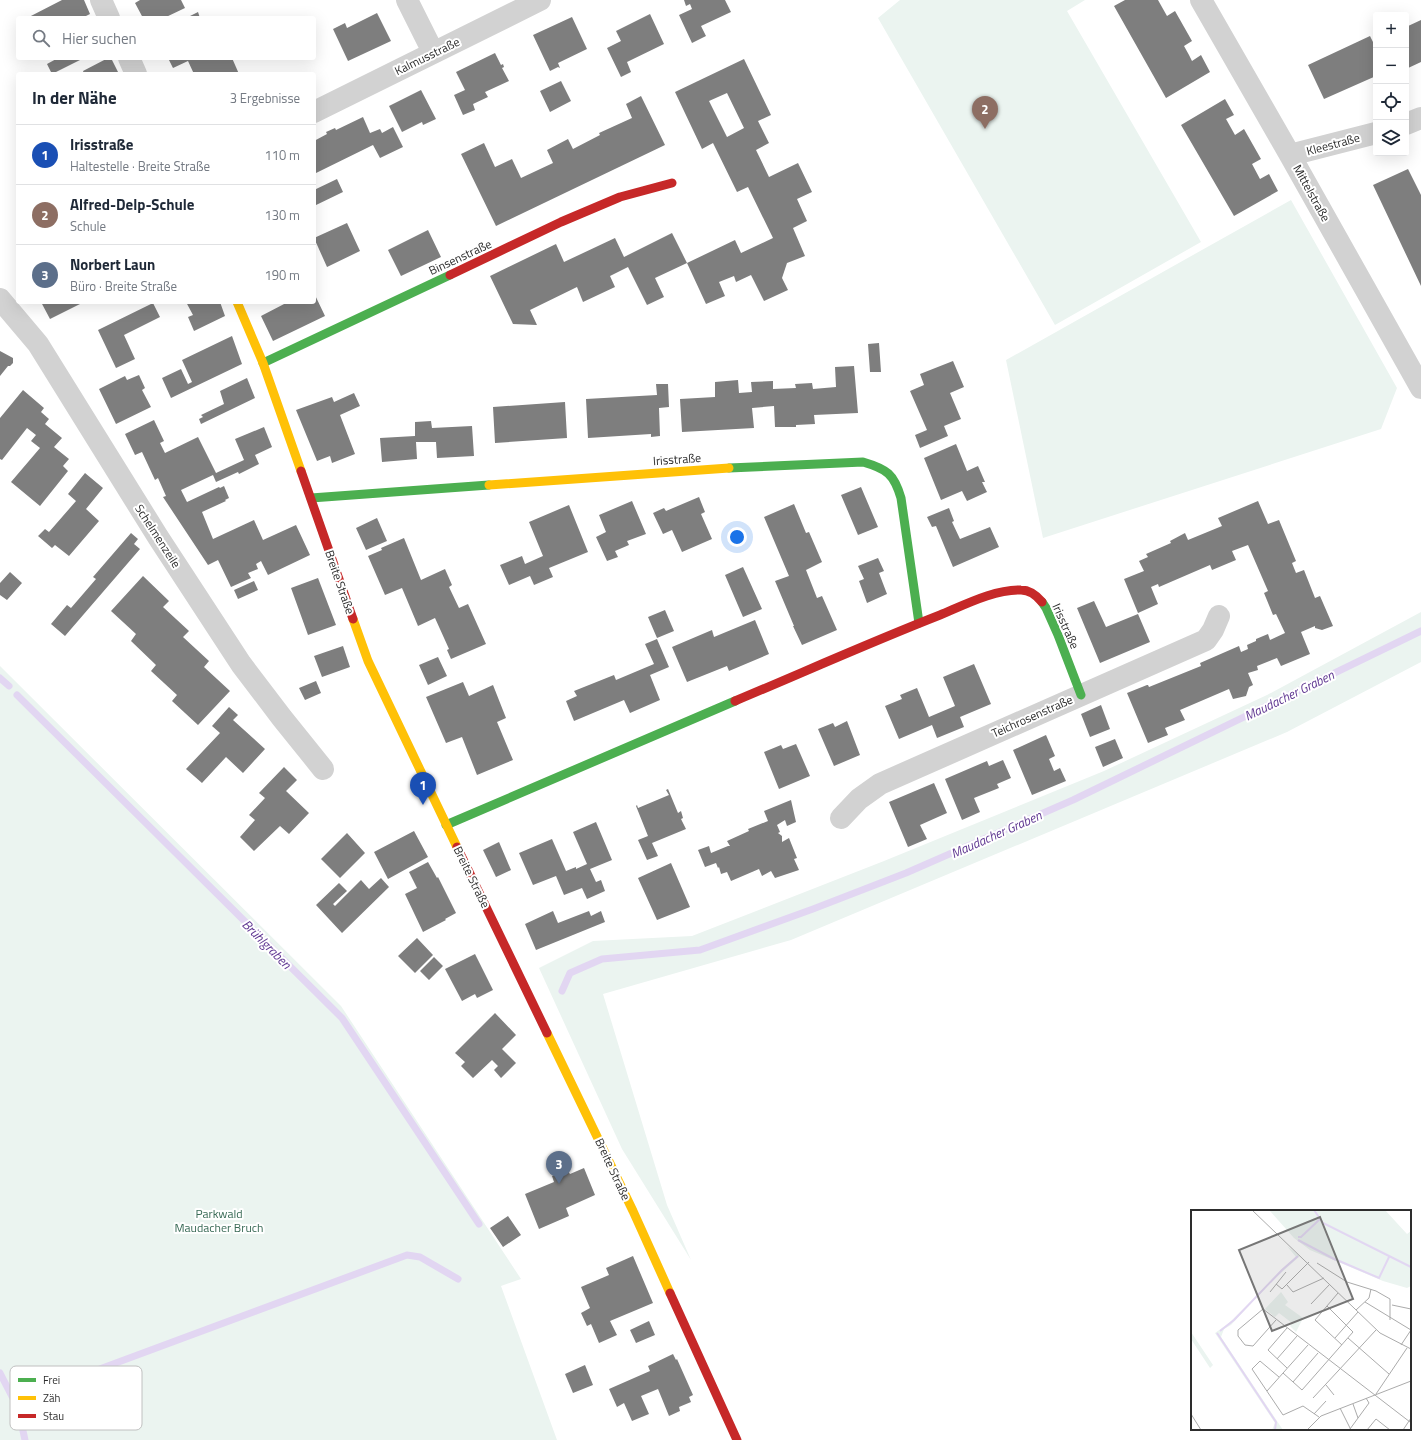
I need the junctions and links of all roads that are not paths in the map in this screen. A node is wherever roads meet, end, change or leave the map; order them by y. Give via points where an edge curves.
1 (101, 0) edge
2 (408, 0) edge
3 (540, 0) edge
4 (1201, 0) edge
5 (109, 16) edge
6 (433, 52) junction
7 (130, 60) edge
8 (135, 72) edge
9 (316, 111) edge
10 (1421, 118) edge
11 (1409, 123) edge
12 (1373, 134) edge
13 (1290, 155) junction
14 (672, 184) dead end
15 (0, 299) edge
16 (239, 304) edge
17 (263, 363) junction
18 (1421, 388) edge
19 (311, 498) junction
20 (1219, 616) dead end
21 (919, 623) junction
22 (1081, 694) junction
23 (324, 769) dead end
24 (841, 818) dead end
25 (446, 825) junction
26 (737, 1440) edge

1 - 5 street
2 - 6 street
3 - 6 street, Kalmusstraße
4 - 13 street, Mittelstraße
6 - 9 street, Kalmusstraße
7 - 8 street
10 - 11 street
12 - 13 street, Kleestraße
13 - 18 street, Mittelstraße
14 - 17 street, Binsenstraße via 620,197 561,222
15 - 23 street, Schelmenzeile via 38,344 158,537 241,664
16 - 17 street, Breite Straße
17 - 19 street, Breite Straße
19 - 21 street, Irisstraße via 706,469 863,462 891,473 898,486
19 - 25 street, Breite Straße via 368,661
20 - 22 street, Teichrosenstraße via 1206,640
21 - 22 street, Irisstraße via 985,597 1008,591 1023,590 1037,596 1046,608
21 - 25 street, Irisstraße
22 - 24 street, Teichrosenstraße via 880,784 859,799
25 - 26 street, Breite Straße via 633,1211

